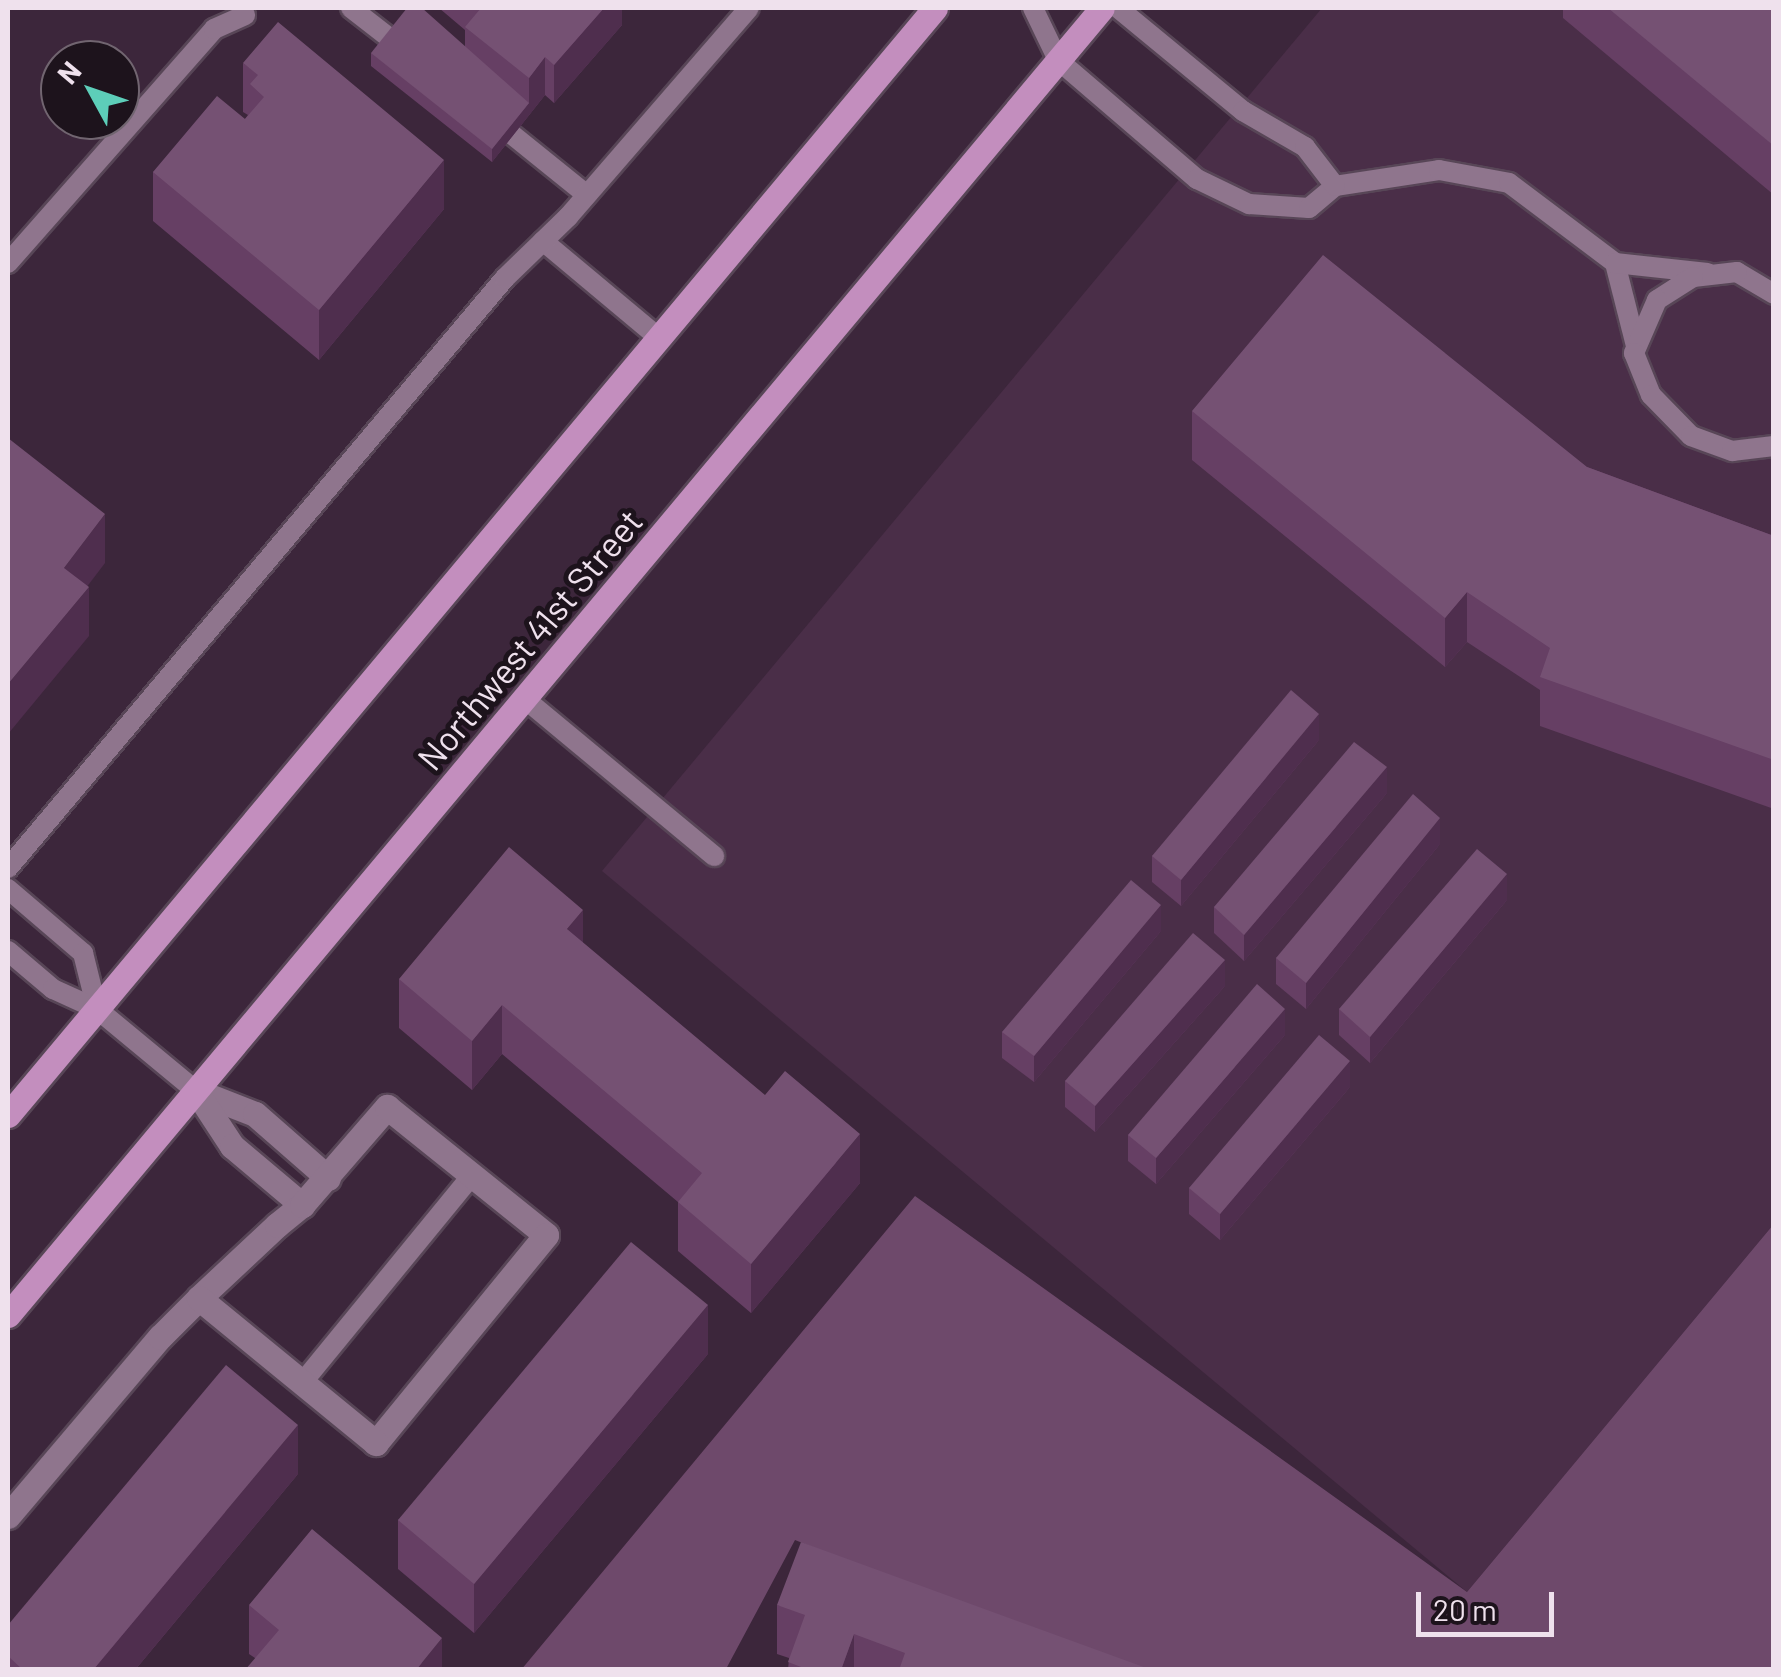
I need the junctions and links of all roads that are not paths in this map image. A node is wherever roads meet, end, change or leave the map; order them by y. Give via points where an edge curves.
1 (352, 8) edge
2 (749, 8) edge
3 (935, 8) edge
4 (1033, 8) edge
5 (1102, 8) edge
6 (1118, 8) edge
7 (244, 15) dead end
8 (1058, 60) junction
9 (428, 68) edge
10 (474, 104) edge
11 (1335, 186) junction
12 (588, 195) junction
13 (543, 241) junction
14 (8, 263) edge
15 (1615, 264) junction
16 (1706, 273) junction
17 (1774, 294) edge
18 (659, 338) junction
19 (1636, 346) junction
20 (1773, 447) edge
21 (525, 699) junction
22 (714, 856) dead end
23 (8, 868) edge
24 (8, 889) edge
25 (8, 951) edge
26 (97, 1009) junction
27 (196, 1091) junction
28 (8, 1116) edge
29 (472, 1176) junction
30 (328, 1178) junction
31 (302, 1205) junction
32 (199, 1298) junction
33 (8, 1315) edge
34 (302, 1383) junction
35 (8, 1516) edge

1 - 9 lane
2 - 12 lane
3 - 18 main road
4 - 8 lane
5 - 8 main road, Northwest 41st Street
6 - 11 lane via 1242,110 1305,147
7 - 14 lane via 214,29
8 - 11 lane via 1197,178 1228,196 1309,208
8 - 21 main road, Northwest 41st Street
10 - 12 lane
11 - 15 lane via 1439,170 1492,177 1534,199
12 - 13 lane
13 - 18 lane
13 - 23 lane
15 - 16 lane
15 - 19 lane
16 - 17 lane via 1737,272
16 - 19 lane via 1657,300
18 - 26 main road
19 - 20 lane via 1638,373 1690,436 1732,451
21 - 22 lane
21 - 27 main road, Northwest 41st Street
24 - 26 lane via 84,953
25 - 26 lane via 54,988
26 - 27 lane
26 - 28 main road
27 - 30 street via 255,1114
27 - 31 street via 232,1146
27 - 33 main road, Northwest 41st Street
29 - 30 street via 388,1107
29 - 34 lane
29 - 34 street via 546,1236 376,1443
30 - 31 street
31 - 32 street
32 - 34 street
32 - 35 street

